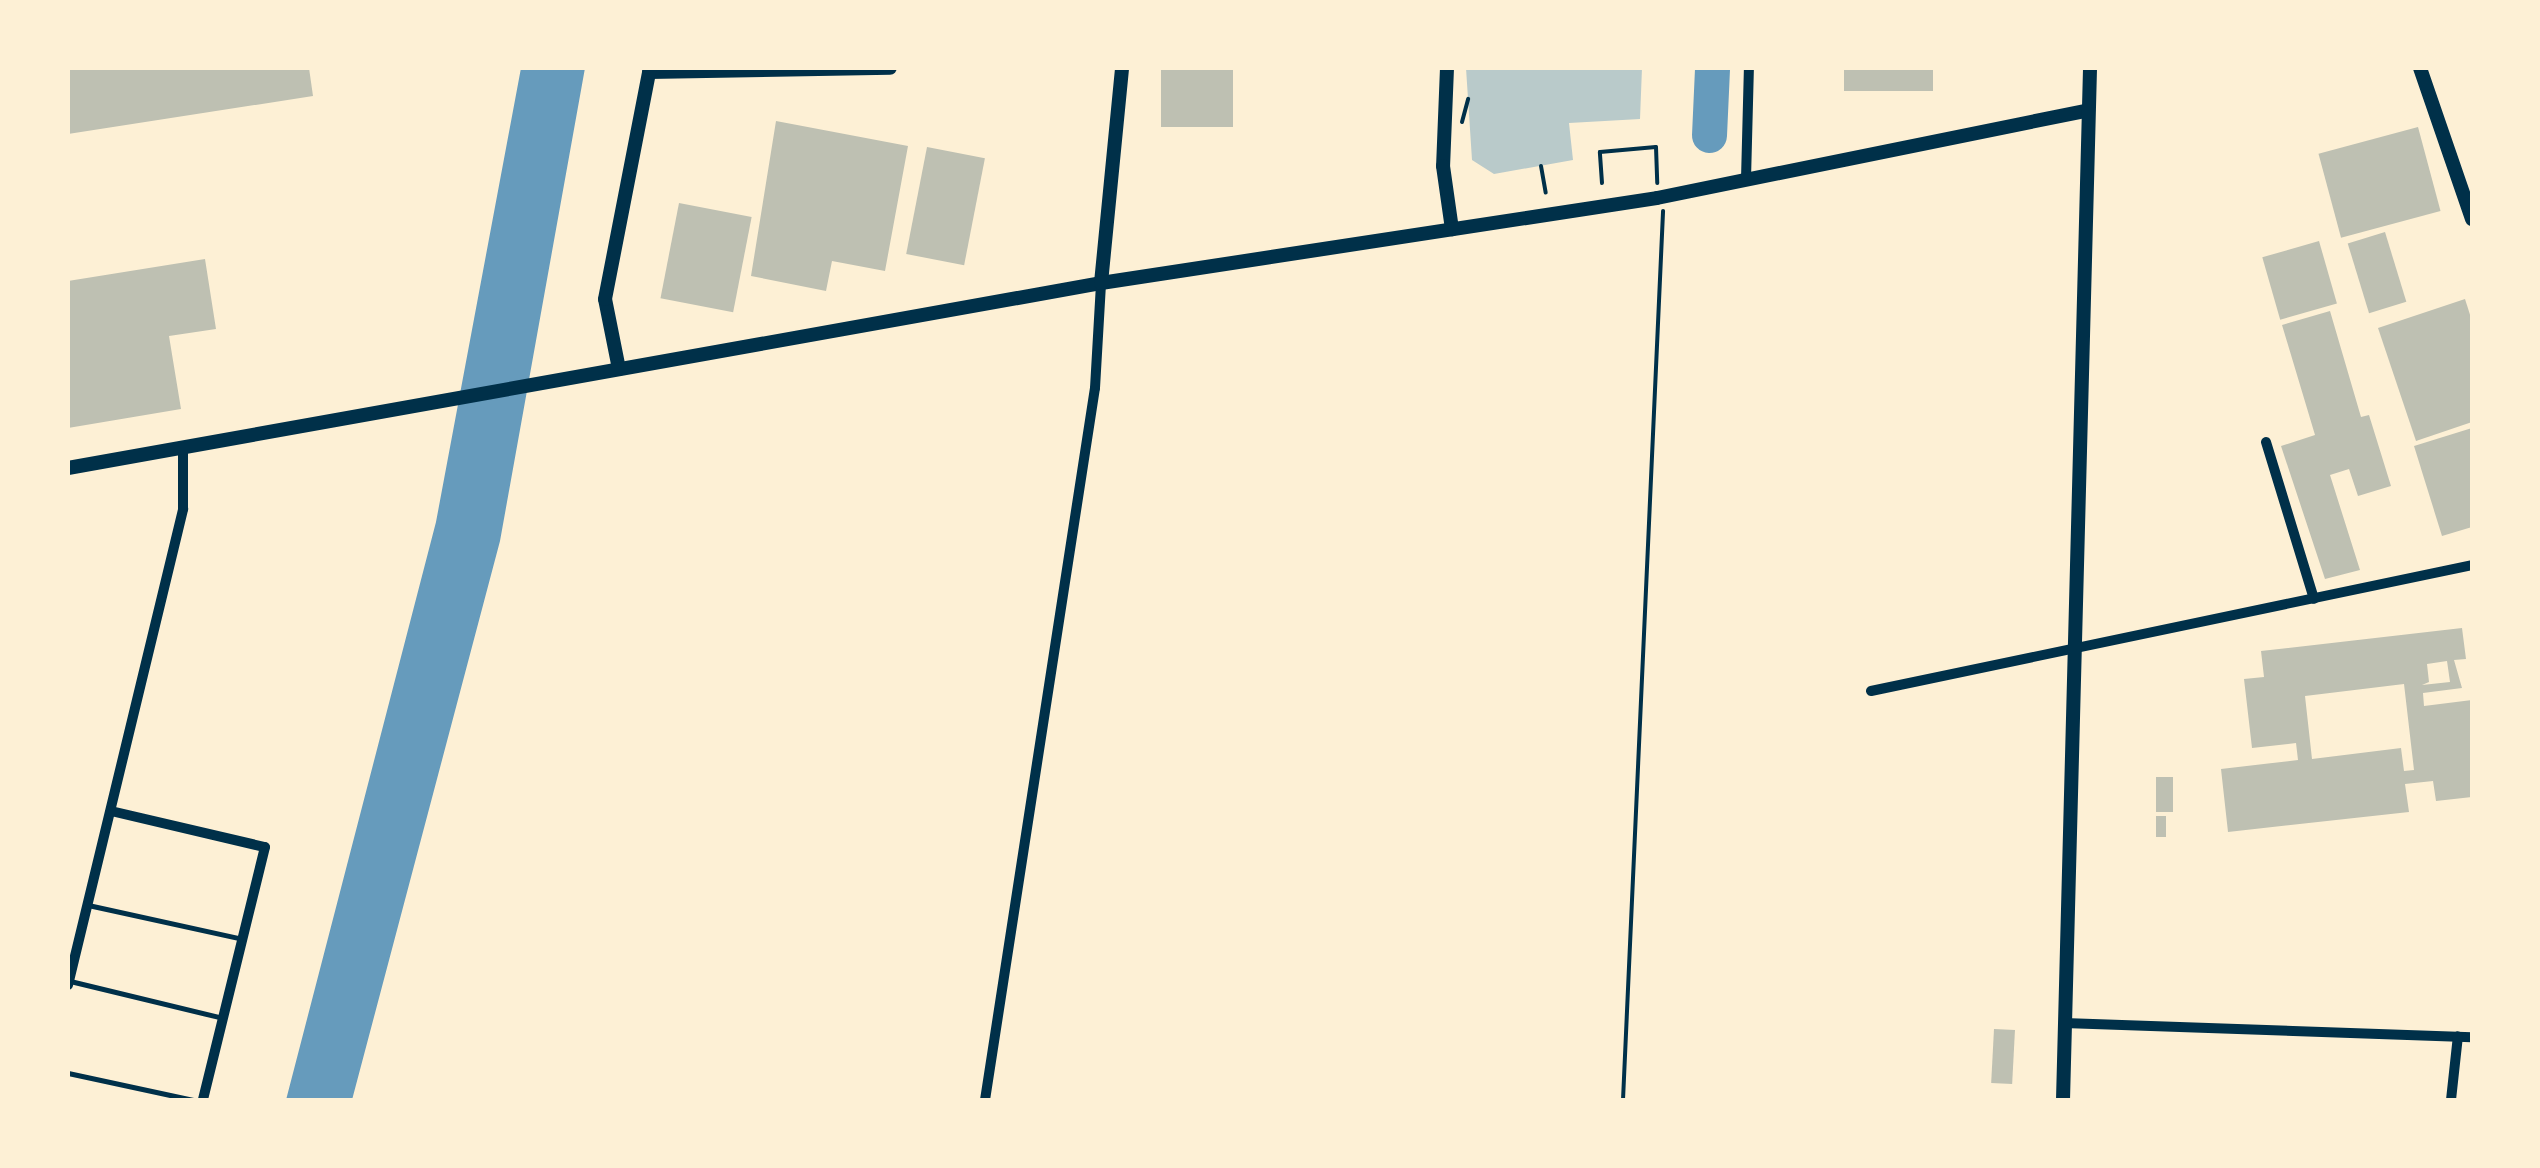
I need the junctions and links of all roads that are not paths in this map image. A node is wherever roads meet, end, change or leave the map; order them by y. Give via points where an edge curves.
1 (890, 68) edge
2 (1122, 68) edge
3 (1447, 68) edge
4 (1749, 68) edge
5 (2090, 68) edge
6 (2420, 68) edge
7 (649, 70) edge
8 (2088, 110) junction
9 (1746, 179) junction
10 (2472, 219) edge
11 (1452, 229) junction
12 (1101, 284) junction
13 (619, 369) junction
14 (2266, 442) dead end
15 (183, 448) junction
16 (68, 468) edge
17 (2472, 566) edge
18 (2314, 599) junction
19 (2074, 652) junction
20 (1870, 691) dead end
21 (112, 811) junction
22 (88, 904) junction
23 (242, 939) junction
24 (68, 983) edge
25 (223, 1018) junction
26 (2064, 1023) junction
27 (2458, 1036) junction
28 (2472, 1036) edge
29 (68, 1072) edge
30 (193, 1100) edge
31 (203, 1100) edge
32 (984, 1100) edge
33 (2062, 1100) edge
34 (2451, 1100) edge

1 - 7 street
2 - 12 street
3 - 11 street via 1443,166
4 - 9 street
5 - 8 street
6 - 10 street
7 - 13 street via 605,299
8 - 9 street
8 - 19 street
9 - 11 street
11 - 12 street
12 - 13 street
12 - 32 street via 1095,388
13 - 15 street
14 - 18 street
15 - 16 street
15 - 21 street via 183,510
17 - 18 street
18 - 19 street
19 - 20 street
19 - 26 street
21 - 22 street
21 - 23 street via 265,847
22 - 23 lane
22 - 24 street
23 - 25 street
24 - 25 lane
25 - 31 street
26 - 27 street
26 - 33 street
27 - 28 street
27 - 34 street
29 - 30 lane

